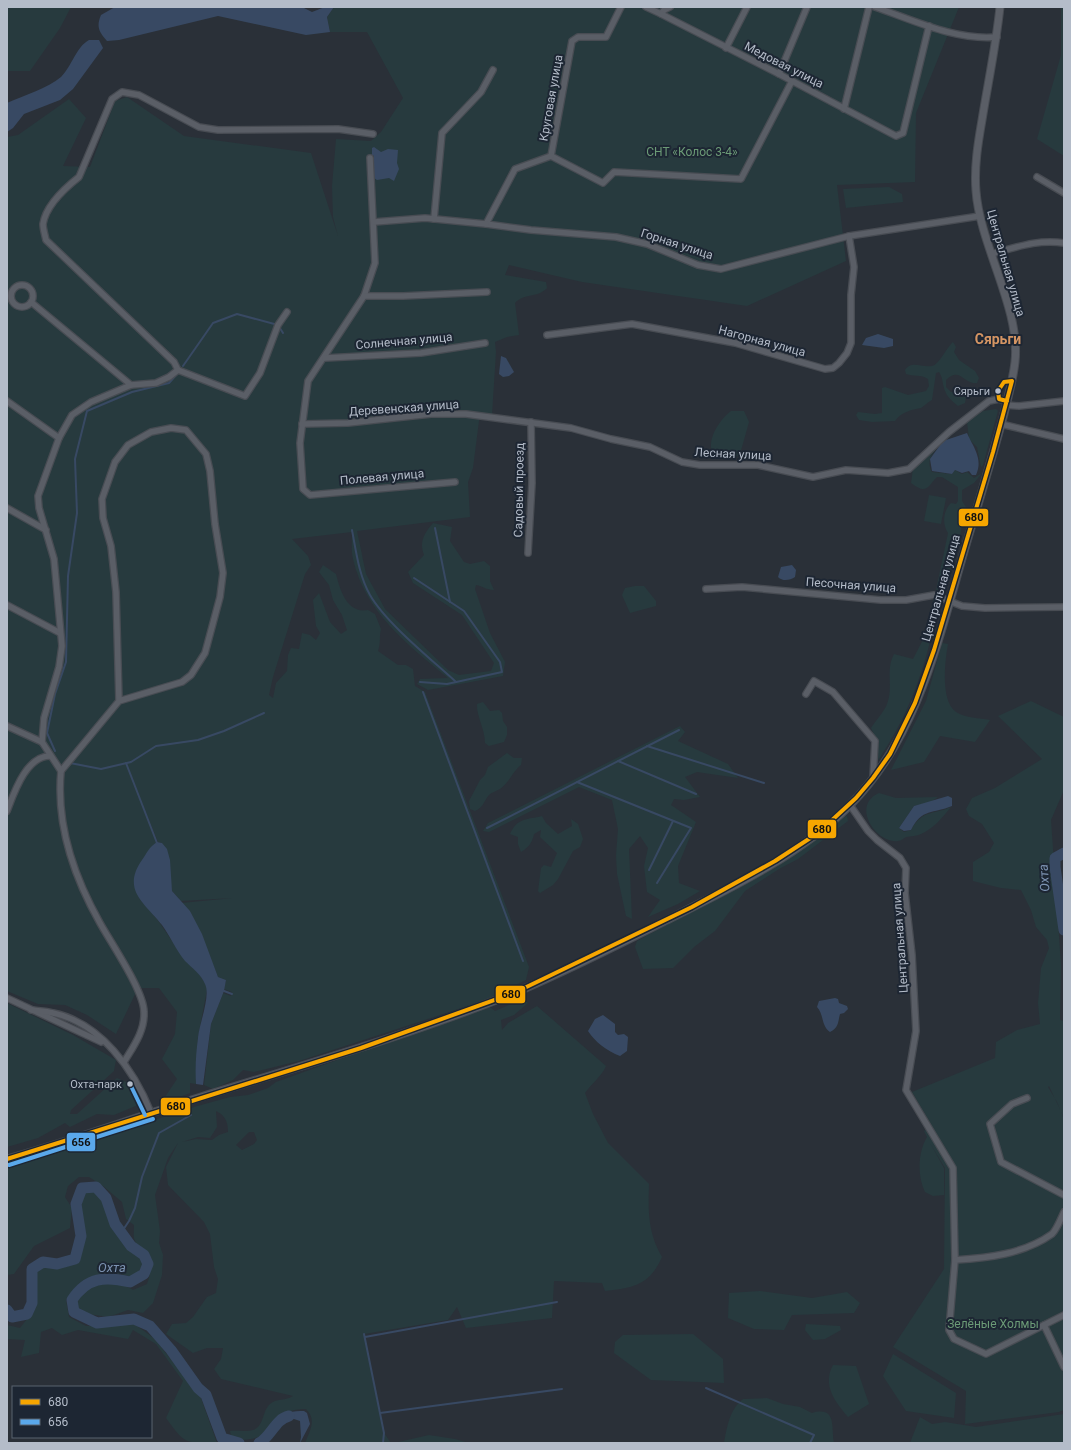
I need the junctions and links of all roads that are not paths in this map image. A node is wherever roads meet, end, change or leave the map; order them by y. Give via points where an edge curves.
1 (621, 7) edge
2 (646, 7) edge
3 (670, 7) edge
4 (747, 7) edge
5 (807, 7) edge
6 (869, 7) edge
7 (875, 7) edge
8 (1000, 7) edge
9 (661, 14) junction
10 (928, 26) junction
11 (997, 37) junction
12 (726, 48) junction
13 (493, 70) dead end
14 (779, 74) junction
15 (792, 81) junction
16 (844, 108) junction
17 (374, 134) dead end
18 (551, 156) junction
19 (370, 158) dead end
20 (1036, 177) dead end
21 (1064, 193) edge
22 (980, 216) junction
23 (434, 219) junction
24 (374, 222) junction
25 (486, 224) junction
26 (849, 236) junction
27 (1064, 243) edge
28 (991, 254) junction
29 (487, 292) dead end
30 (364, 296) junction
31 (31, 302) dead end
32 (288, 312) dead end
33 (547, 336) dead end
34 (485, 344) dead end
35 (325, 358) junction
36 (180, 370) junction
37 (131, 385) junction
38 (7, 401) edge
39 (1064, 401) edge
40 (1006, 403) junction
41 (302, 424) junction
42 (1001, 424) junction
43 (531, 425) junction
44 (60, 438) junction
45 (1064, 439) edge
46 (455, 482) dead end
47 (7, 508) edge
48 (46, 530) junction
49 (528, 553) dead end
50 (706, 589) dead end
51 (949, 600) junction
52 (7, 605) edge
53 (1064, 607) edge
54 (60, 633) junction
55 (806, 694) dead end
56 (119, 702) junction
57 (7, 726) edge
58 (42, 742) junction
59 (50, 756) junction
60 (61, 771) junction
61 (873, 778) junction
62 (850, 805) junction
63 (7, 811) edge
64 (7, 998) edge
65 (124, 1062) junction
66 (1027, 1098) dead end
67 (151, 1113) junction
68 (7, 1159) edge
69 (1064, 1195) edge
70 (1064, 1212) edge
71 (955, 1260) junction
72 (1064, 1316) edge
73 (1044, 1325) junction
74 (1064, 1366) edge

1 - 18 street, Круговая улица via 606,37 578,37 572,41
2 - 9 street, Медовая улица
3 - 9 street
4 - 12 street
5 - 14 street
6 - 16 street
7 - 10 street
8 - 11 street, Центральная улица
9 - 12 street, Медовая улица
10 - 11 street via 952,33
10 - 16 street, Медовая улица via 903,133 896,136
11 - 22 street, Центральная улица via 978,143 976,192
12 - 14 street, Медовая улица
13 - 23 street via 481,92 442,133
14 - 15 street, Медовая улица
15 - 16 street, Медовая улица
15 - 18 street, Круговая улица via 741,179 614,172 602,183
17 - 36 street via 338,129 218,130 199,127 139,95 122,92 112,99 79,177 68,185 47,210 43,225 46,240
18 - 25 street via 515,169
19 - 24 street
20 - 21 street
22 - 26 street, Горная улица
22 - 28 street, Центральная улица
23 - 24 street, Горная улица
23 - 25 street, Горная улица
24 - 30 street via 375,262
25 - 26 street, Горная улица via 616,236 647,244 698,264 721,269
26 - 33 street, Нагорная улица via 854,267 851,295 852,343 847,353 833,368 825,370 736,343 632,324
27 - 28 street via 1048,240
28 - 40 street, Центральная улица via 1015,336 1015,362
29 - 30 street
30 - 35 street
31 - 37 street
32 - 36 street via 278,325 260,373 245,396
34 - 35 street, Солнечная улица via 421,352
35 - 41 street via 308,381
36 - 37 street via 156,383
37 - 44 street via 82,407 72,415
38 - 44 street
39 - 40 street, Лесная улица via 1019,406
40 - 42 street, Центральная улица
40 - 43 street, Лесная улица via 999,399 989,402 949,432 909,469 888,472 846,470 813,477 758,465 700,465 682,462 650,447 571,428
41 - 43 street, Деревенская улица via 348,423 449,414
41 - 46 street, Полевая улица via 300,449 303,489 310,495
42 - 45 street
42 - 51 street, Центральная улица
43 - 49 street, Садовый проезд via 532,483
44 - 48 street via 38,496
47 - 48 street
48 - 54 street via 54,559
50 - 51 street, Песочная улица via 742,587 881,600 906,600 934,595
51 - 53 street, Песочная улица via 962,606 985,608
51 - 61 street, Центральная улица via 917,702 905,727
52 - 54 street
54 - 58 street via 62,646 44,718
55 - 61 street via 814,681 833,692 875,741
56 - 56 street via 182,682 191,675 204,653 220,597 223,573 210,471 206,454 186,430 171,428 151,432 128,445 115,462 102,499 116,592
56 - 60 street
57 - 58 street
58 - 59 street
59 - 60 street
59 - 63 street via 39,760 22,776
60 - 65 street via 61,822 78,875 100,923 141,998 145,1011 142,1029
61 - 62 street, Центральная улица
62 - 67 street, Центральная улица via 813,838 752,875 687,910 538,982 491,1001 301,1067
62 - 71 street, Центральная улица via 868,831 900,858 906,868 905,893 913,962 916,1031 906,1090 953,1168
64 - 65 street via 31,1010 52,1012 82,1024 93,1031
65 - 67 street via 145,1097
66 - 69 street via 1012,1104 990,1124 1001,1162
67 - 68 street, Центральная улица
70 - 71 street via 1053,1233 1030,1246 993,1258
71 - 73 street via 949,1330 954,1339 986,1354
72 - 73 street
73 - 74 street

